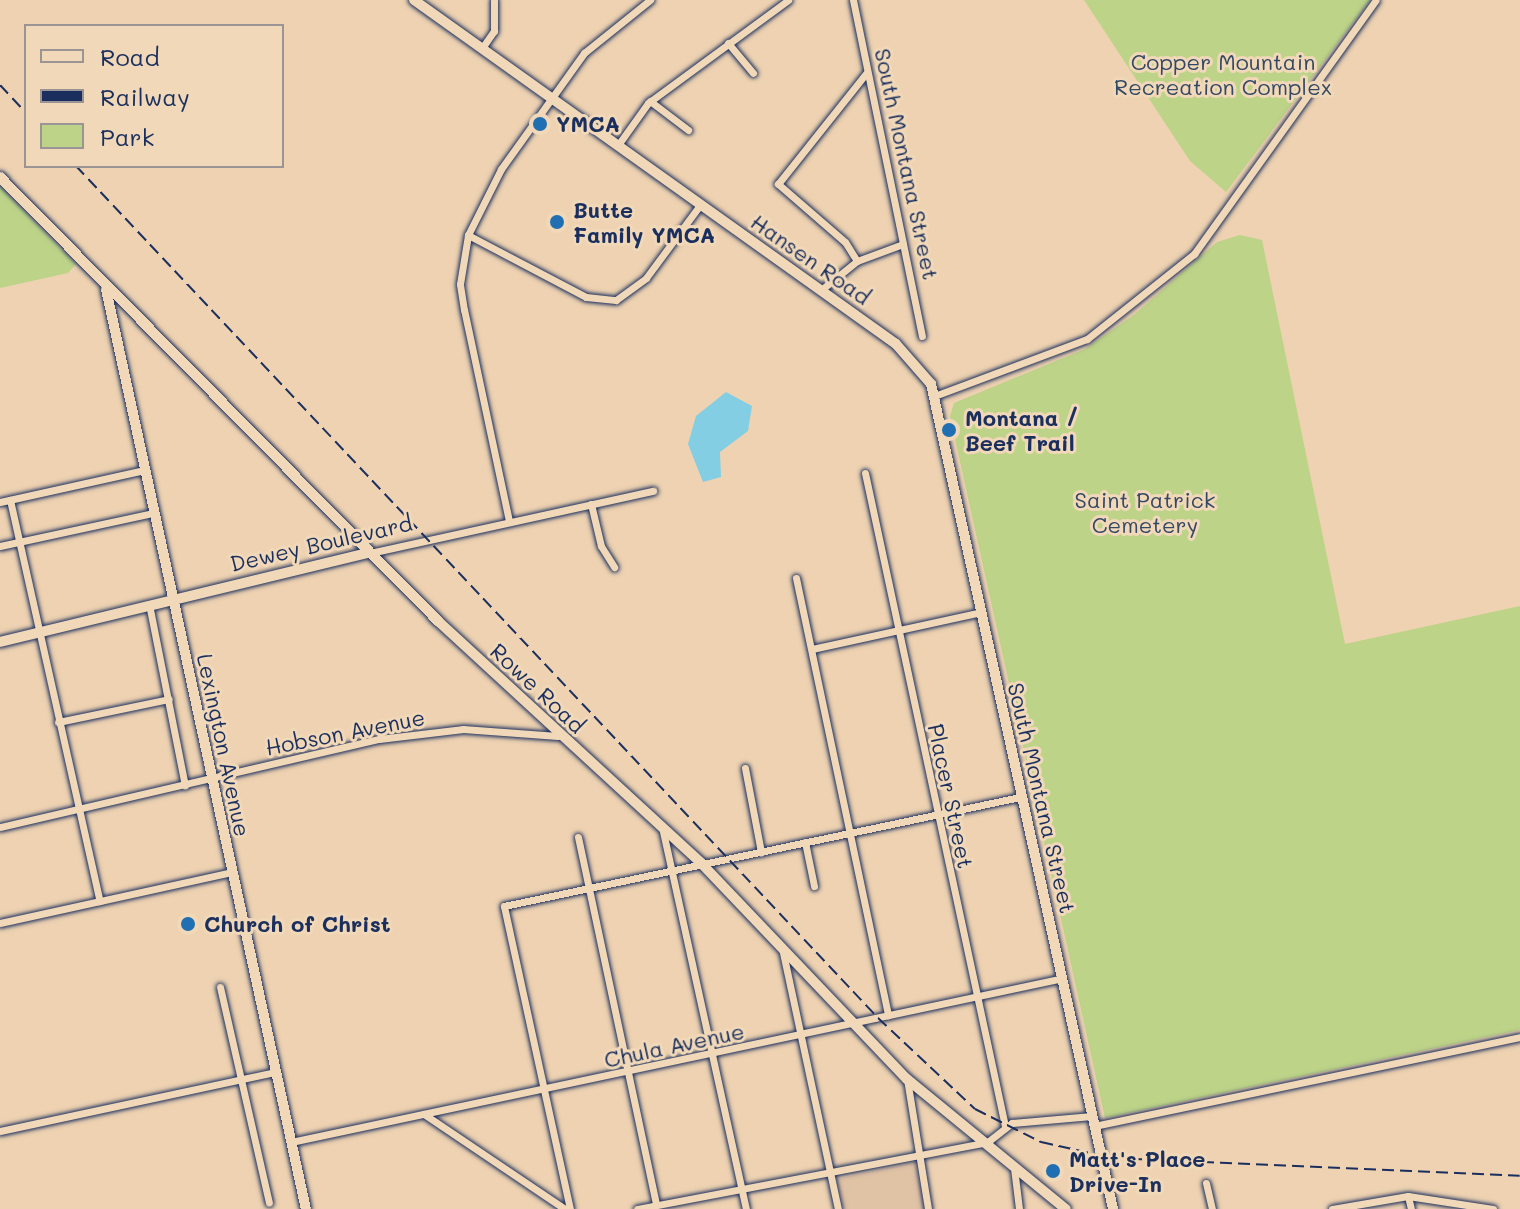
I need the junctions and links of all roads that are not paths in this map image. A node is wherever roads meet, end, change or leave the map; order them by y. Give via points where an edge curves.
1 (414, 0) edge
2 (494, 0) edge
3 (650, 0) edge
4 (788, 0) edge
5 (853, 0) edge
6 (1376, 0) edge
7 (728, 43) junction
8 (482, 48) junction
9 (867, 72) junction
10 (753, 73) dead end
11 (553, 98) junction
12 (650, 101) junction
13 (688, 130) dead end
14 (618, 145) junction
15 (0, 177) edge
16 (700, 205) junction
17 (468, 235) junction
18 (903, 244) junction
19 (857, 261) junction
20 (106, 288) junction
21 (821, 290) junction
22 (922, 336) dead end
23 (937, 395) junction
24 (144, 470) junction
25 (865, 473) dead end
26 (653, 491) dead end
27 (10, 500) junction
28 (0, 502) edge
29 (591, 504) junction
30 (153, 513) junction
31 (509, 521) junction
32 (20, 542) junction
33 (0, 546) edge
34 (369, 553) junction
35 (614, 567) dead end
36 (796, 578) dead end
37 (172, 598) junction
38 (149, 604) junction
39 (981, 612) junction
40 (896, 630) junction
41 (40, 633) junction
42 (0, 642) edge
43 (812, 649) junction
44 (169, 699) junction
45 (58, 722) junction
46 (558, 736) junction
47 (745, 768) dead end
48 (211, 779) junction
49 (185, 785) junction
50 (1020, 797) junction
51 (79, 810) junction
52 (936, 814) junction
53 (662, 825) junction
54 (0, 827) edge
55 (848, 833) junction
56 (578, 837) dead end
57 (805, 842) junction
58 (761, 852) junction
59 (701, 863) junction
60 (672, 870) junction
61 (231, 872) junction
62 (814, 886) dead end
63 (589, 889) junction
64 (100, 901) junction
65 (0, 923) edge
66 (782, 946) junction
67 (1063, 978) junction
68 (220, 987) dead end
69 (976, 996) junction
70 (888, 1015) junction
71 (853, 1024) junction
72 (801, 1037) junction
73 (1520, 1037) edge
74 (713, 1055) junction
75 (276, 1072) junction
76 (628, 1072) junction
77 (907, 1079) junction
78 (240, 1080) junction
79 (545, 1089) junction
80 (424, 1114) junction
81 (1093, 1121) junction
82 (1005, 1126) junction
83 (0, 1131) edge
84 (291, 1142) junction
85 (984, 1144) junction
86 (916, 1154) junction
87 (1014, 1168) junction
88 (830, 1169) junction
89 (1206, 1183) dead end
90 (742, 1189) junction
91 (1408, 1196) junction
92 (269, 1202) dead end
93 (656, 1205) junction
94 (306, 1209) edge
95 (568, 1209) edge
96 (637, 1209) edge
97 (746, 1209) edge
98 (838, 1209) edge
99 (928, 1209) edge
100 (1019, 1209) edge
101 (1066, 1209) edge
102 (1113, 1209) edge
103 (1212, 1209) edge
104 (1332, 1209) edge
105 (1411, 1209) edge
106 (1493, 1209) edge

1 - 8 street, Hansen Road
2 - 8 street via 494,31
3 - 11 street via 584,53
4 - 7 street
5 - 9 street, South Montana Street
6 - 23 street via 1194,254 1087,339
7 - 10 street
7 - 12 street
8 - 11 street, Hansen Road
9 - 18 street, South Montana Street
9 - 19 street via 778,184 845,242
11 - 14 street, Hansen Road
11 - 17 street via 488,191
12 - 13 street
12 - 14 street
14 - 16 street, Hansen Road
15 - 20 street, Rowe Road
16 - 17 street via 646,278 616,300 586,297
16 - 21 street, Hansen Road
17 - 31 street via 460,284
18 - 19 street
18 - 22 street, South Montana Street
19 - 21 street
20 - 24 street, Lexington Avenue
20 - 34 street, Rowe Road
21 - 23 street, Hansen Road via 914,360
23 - 39 street, South Montana Street
24 - 27 street
24 - 30 street, Lexington Avenue
25 - 40 street, Placer Street
26 - 29 street, Dewey Boulevard
27 - 28 street
27 - 32 street
29 - 31 street, Dewey Boulevard
29 - 35 street via 601,546
30 - 32 street
30 - 37 street, Lexington Avenue
31 - 34 street, Dewey Boulevard
32 - 33 street
32 - 41 street
34 - 37 street, Dewey Boulevard
34 - 46 street, Rowe Road
36 - 43 street
37 - 38 street, Dewey Boulevard
37 - 48 street, Lexington Avenue
38 - 41 street, Dewey Boulevard
38 - 44 street
39 - 40 street
39 - 50 street, South Montana Street
40 - 43 street
40 - 52 street, Placer Street
41 - 42 street, Dewey Boulevard
41 - 45 street
43 - 55 street
44 - 45 street
44 - 49 street
45 - 51 street
46 - 48 street, Hobson Avenue via 463,729
46 - 53 street, Rowe Road
47 - 58 street
48 - 49 street, Hobson Avenue
48 - 61 street, Lexington Avenue
49 - 51 street, Hobson Avenue
50 - 52 street
50 - 67 street, South Montana Street
51 - 54 street, Hobson Avenue
51 - 64 street
52 - 55 street
52 - 69 street, Placer Street
53 - 59 street, Rowe Road
53 - 60 street
55 - 57 street
55 - 70 street
56 - 63 street
57 - 58 street
57 - 62 street
58 - 59 street
59 - 60 street
59 - 66 street, Rowe Road
60 - 63 street
60 - 74 street
61 - 64 street
61 - 75 street, Lexington Avenue
63 - 76 street
63 - 79 street via 504,906
64 - 65 street
66 - 71 street, Rowe Road
66 - 72 street
67 - 69 street, Chula Avenue
67 - 81 street, South Montana Street
68 - 78 street
69 - 70 street, Chula Avenue
69 - 82 street, Placer Street
70 - 71 street, Chula Avenue
71 - 72 street, Chula Avenue
71 - 77 street, Rowe Road
72 - 74 street, Chula Avenue
72 - 88 street
73 - 81 street
74 - 76 street, Chula Avenue
74 - 90 street
75 - 78 street
75 - 84 street, Lexington Avenue
76 - 79 street, Chula Avenue
76 - 93 street
77 - 85 street, Rowe Road
77 - 86 street
78 - 83 street
78 - 92 street
79 - 80 street, Chula Avenue
79 - 95 street
80 - 84 street, Chula Avenue
80 - 95 street
81 - 82 street
81 - 102 street, South Montana Street
82 - 85 street
84 - 94 street, Lexington Avenue
85 - 86 street
85 - 87 street, Rowe Road
86 - 88 street
86 - 99 street
87 - 100 street
87 - 101 street, Rowe Road
88 - 90 street
88 - 98 street
89 - 103 street
90 - 93 street
90 - 97 street
91 - 104 street
91 - 105 street
91 - 106 street
93 - 96 street

